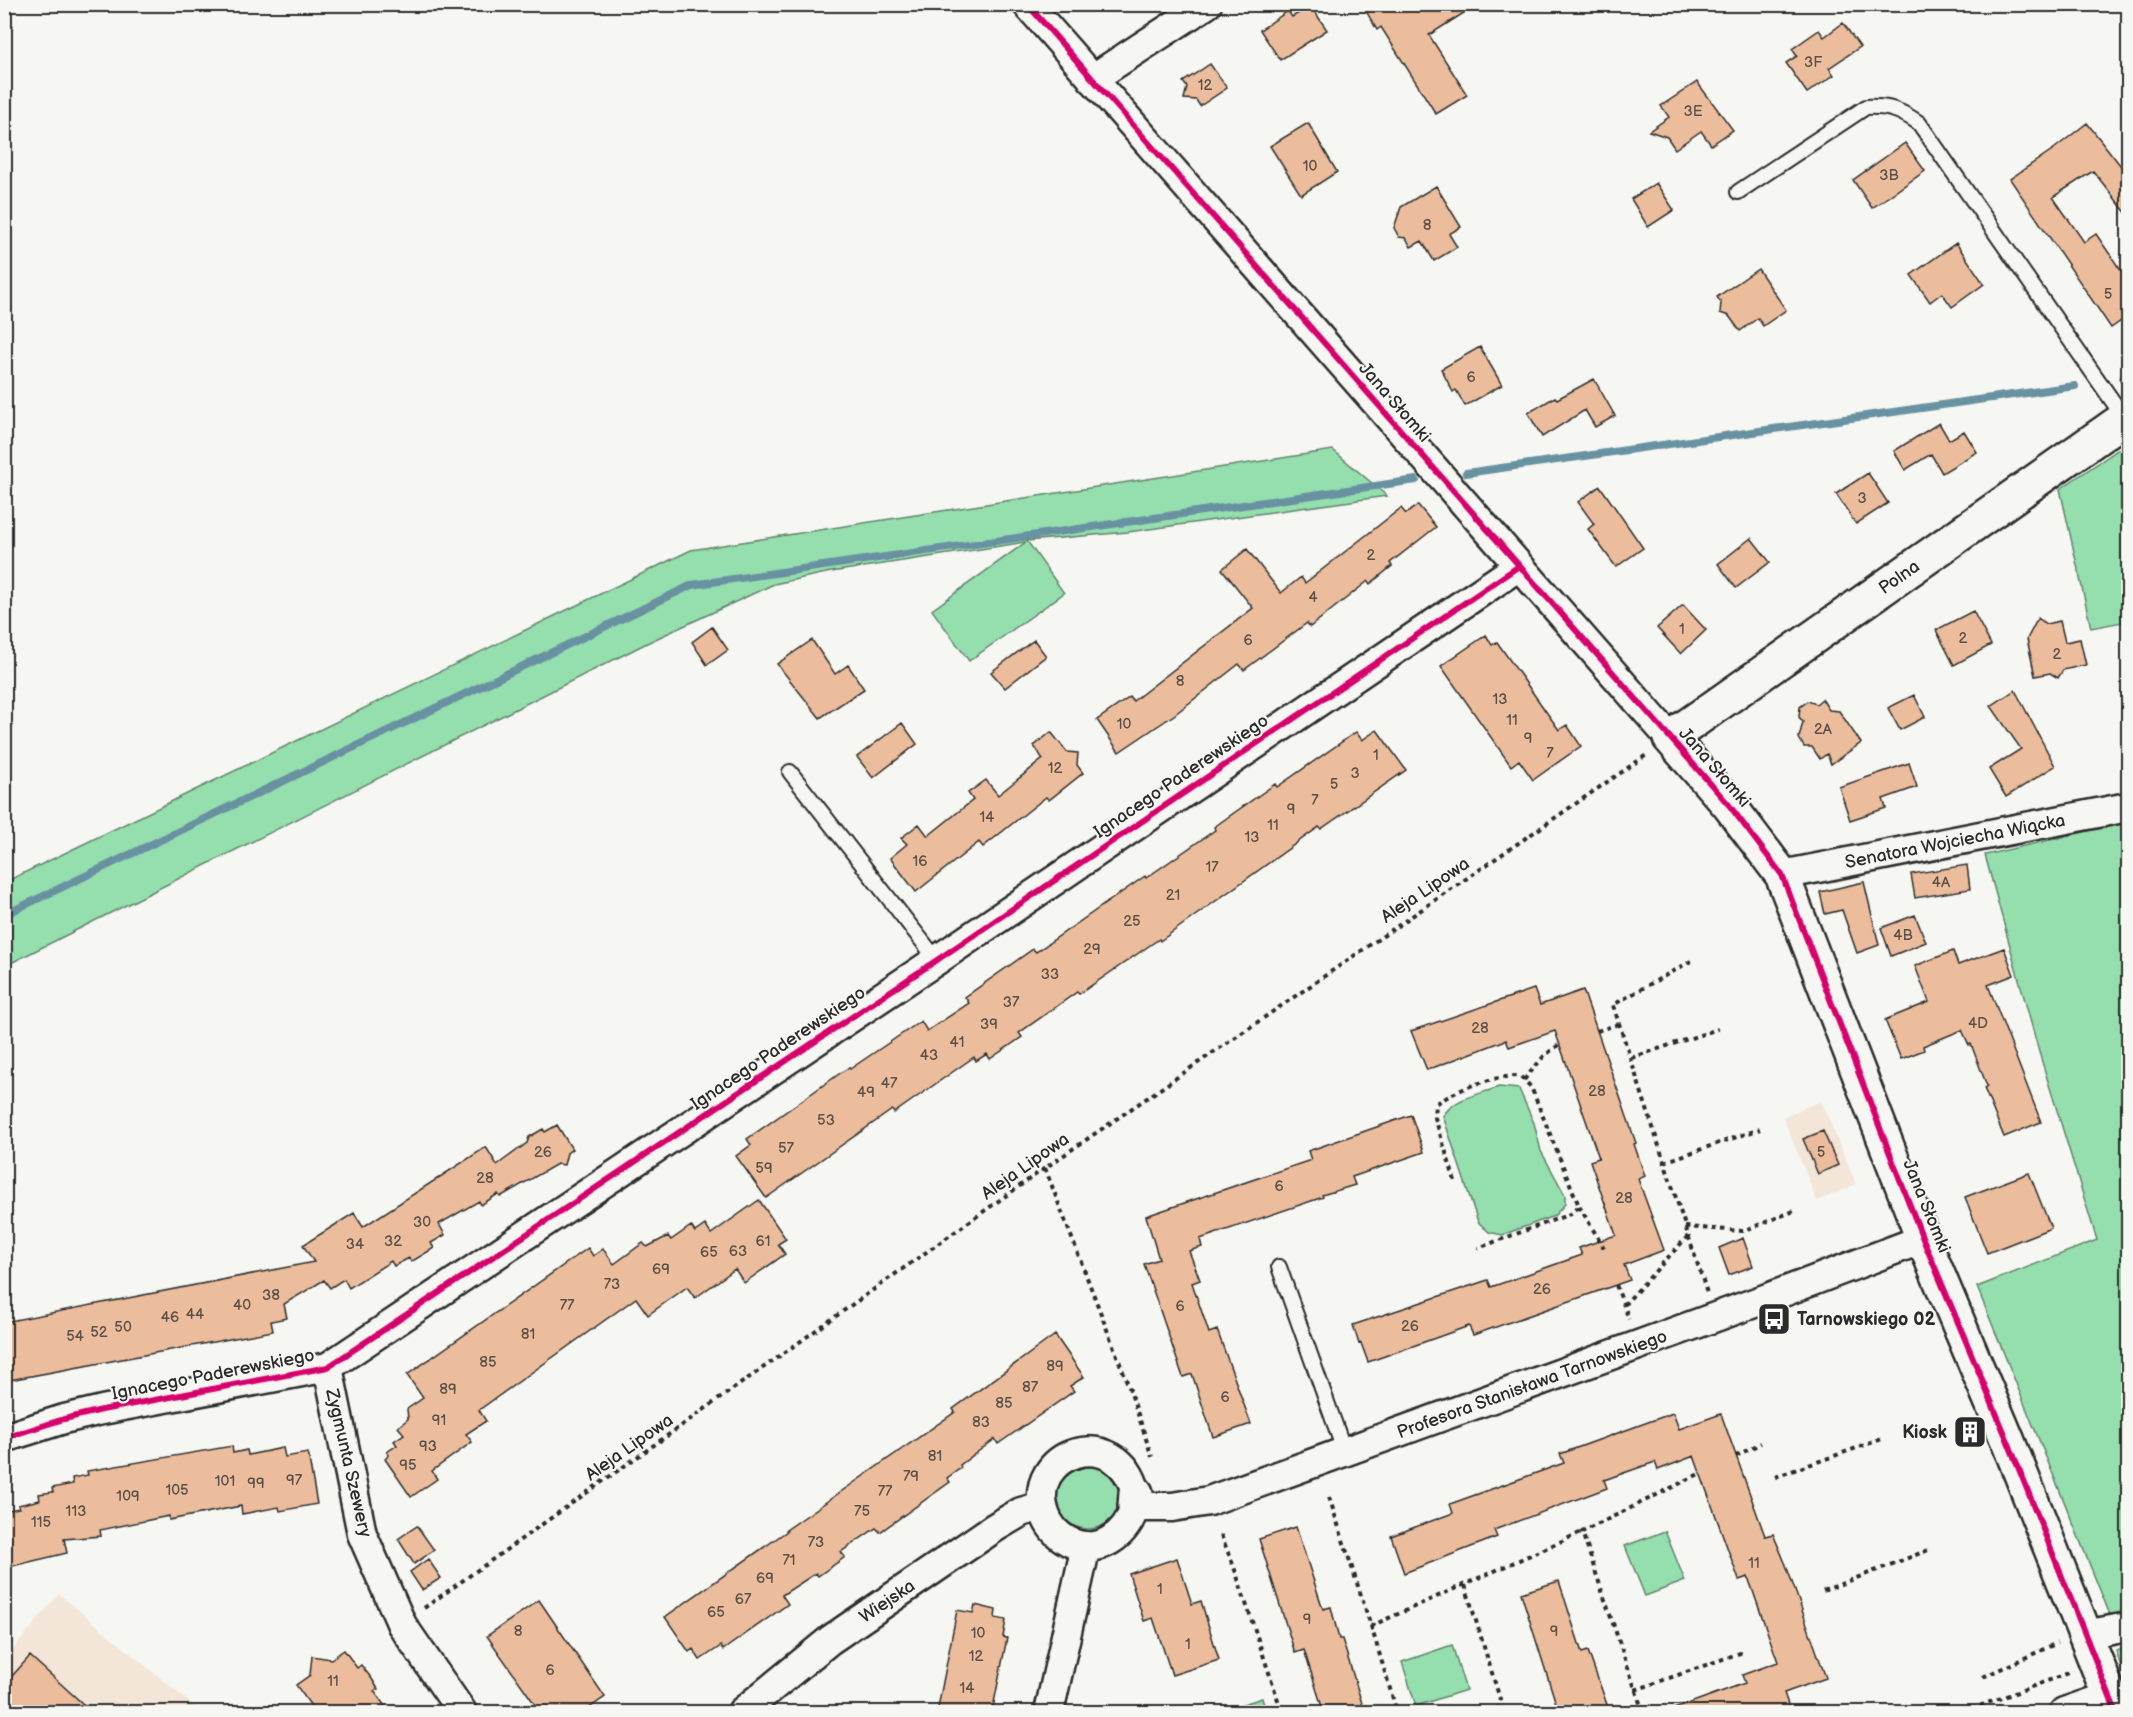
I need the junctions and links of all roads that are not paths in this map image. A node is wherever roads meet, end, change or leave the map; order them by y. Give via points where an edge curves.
1 (1027, 4) edge
2 (1207, 4) edge
3 (1092, 79) junction
4 (1738, 192) dead end
5 (2127, 418) edge
6 (1519, 566) junction
7 (1670, 738) junction
8 (790, 772) dead end
9 (2128, 807) edge
10 (1782, 875) junction
11 (937, 960) junction
12 (1923, 1239) junction
13 (1279, 1267) dead end
14 (328, 1367) junction
15 (4, 1438) edge
16 (1345, 1453) junction
17 (1136, 1500) junction
18 (1042, 1506) junction
19 (1086, 1546) junction
20 (2128, 1627) edge
21 (2075, 1637) junction
22 (2113, 1704) edge
23 (462, 1713) edge
24 (742, 1713) edge
25 (1049, 1713) edge
26 (2064, 1713) edge

1 - 3 street, Jana Słomki
2 - 3 street
3 - 6 street, Jana Słomki
4 - 5 lane via 1866,107 1885,106 1904,113 1919,123
5 - 7 street, Polna
6 - 7 street, Jana Słomki
6 - 11 street, Ignacego Paderewskiego
7 - 10 street, Jana Słomki via 1729,805
8 - 11 lane
9 - 10 street, Senatora Wojciecha Wiącka
10 - 12 street, Jana Słomki
11 - 14 street, Ignacego Paderewskiego
12 - 16 street, Profesora Stanisława Tarnowskiego
12 - 21 street, Jana Słomki via 2007,1439
13 - 16 lane
14 - 15 street, Ignacego Paderewskiego via 102,1410
14 - 23 street, Zygmunta Szewery via 362,1534 402,1624
16 - 17 street, Profesora Stanisława Tarnowskiego via 1209,1501 1172,1507
17 - 18 street via 1133,1479 1125,1468 1102,1453 1087,1451 1057,1462 1044,1482
17 - 19 street via 1131,1520 1123,1531 1100,1545
18 - 19 street via 1057,1533
18 - 24 street, Wiejska via 1021,1512 994,1528 830,1640
19 - 25 street
20 - 21 street
21 - 22 street, Jana Słomki
22 - 26 street

